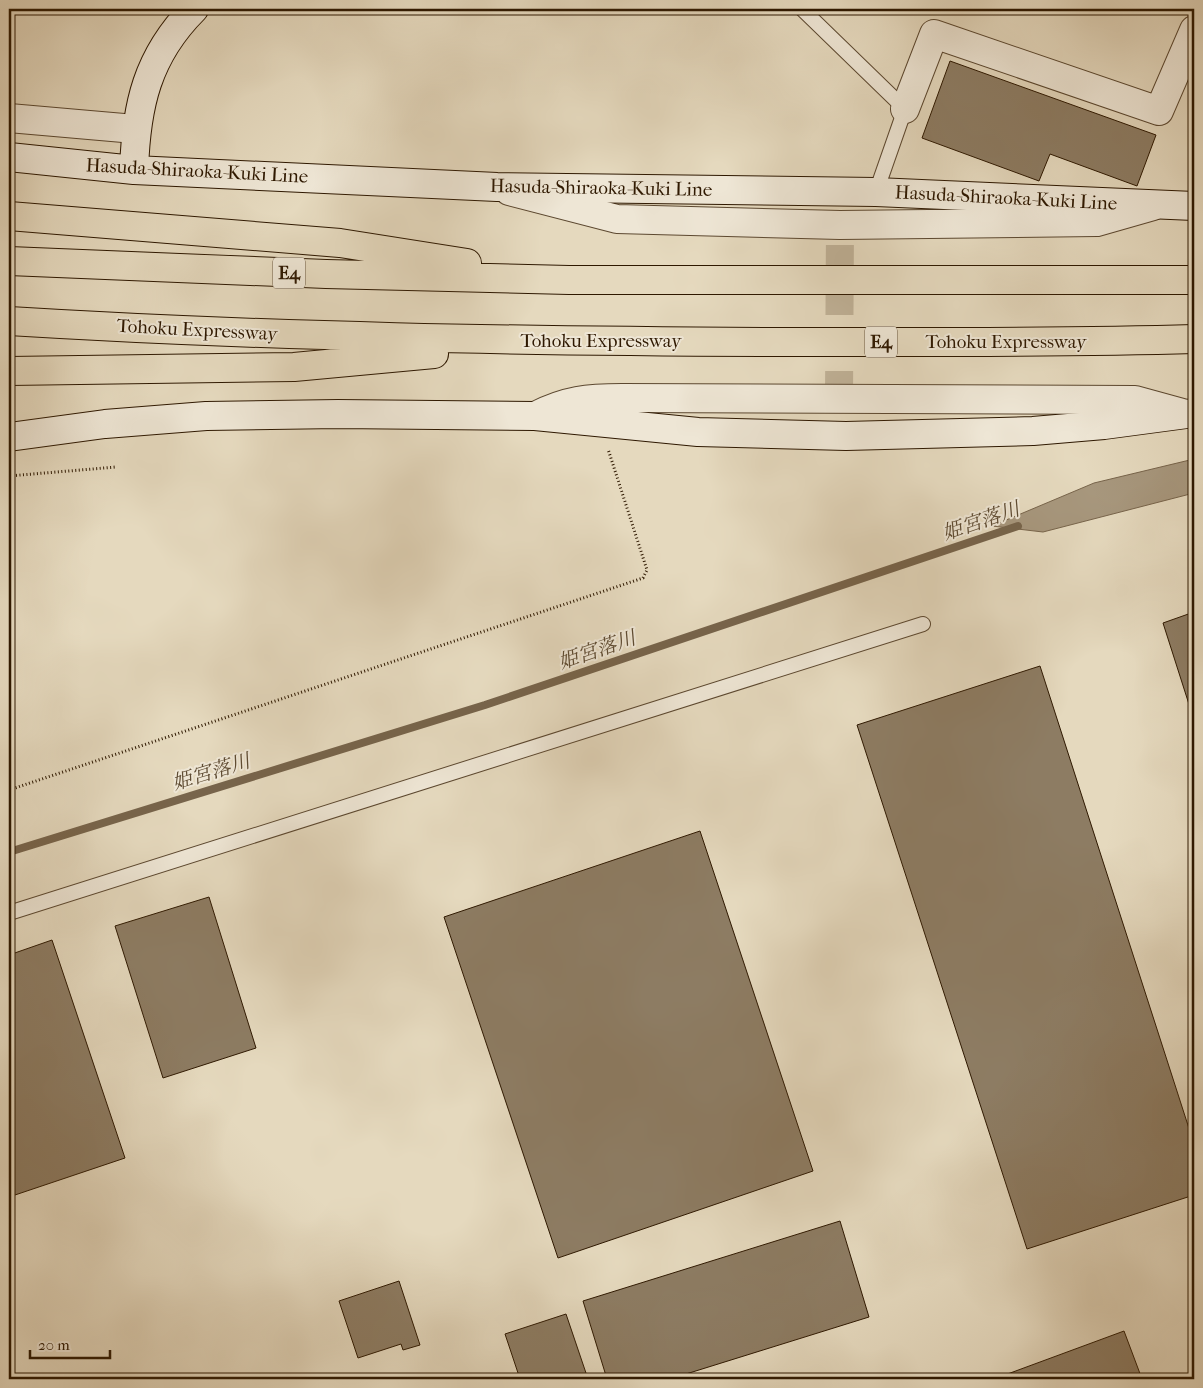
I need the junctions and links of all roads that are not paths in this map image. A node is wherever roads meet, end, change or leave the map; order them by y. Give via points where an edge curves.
1 (194, 9) edge
2 (802, 9) edge
3 (1194, 30) edge
4 (905, 109) junction
5 (9, 118) edge
6 (136, 129) junction
7 (9, 157) edge
8 (134, 170) junction
9 (497, 187) junction
10 (876, 192) junction
11 (1159, 204) junction
12 (1194, 206) edge
13 (9, 216) edge
14 (9, 261) edge
15 (569, 280) junction
16 (1194, 280) edge
17 (9, 321) edge
18 (1194, 339) edge
19 (567, 341) junction
20 (9, 371) edge
21 (1190, 414) edge
22 (535, 416) junction
23 (9, 437) edge
24 (923, 624) dead end
25 (9, 912) edge

1 - 6 street via 161,51 142,96
2 - 4 lane
3 - 4 street via 1158,111 934,34
4 - 10 lane
5 - 6 street
6 - 8 street
7 - 8 street, Hasuda-Shiraoka-Kuki Line
8 - 9 street, Hasuda-Shiraoka-Kuki Line
9 - 10 street, Hasuda-Shiraoka-Kuki Line
9 - 11 street via 618,219 801,224 1097,222
10 - 11 street, Hasuda-Shiraoka-Kuki Line
11 - 12 street, Hasuda-Shiraoka-Kuki Line
13 - 15 highway via 340,243
14 - 15 highway, E4
15 - 16 highway, E4
17 - 19 highway, Tohoku Expressway / E4 via 326,336
18 - 19 highway, Tohoku Expressway / E4 via 1087,342
19 - 20 highway via 294,367
21 - 22 street via 1033,430 846,436 698,432
21 - 22 street via 1135,400 584,398 555,405
22 - 23 street via 206,416 105,424
24 - 25 lane

